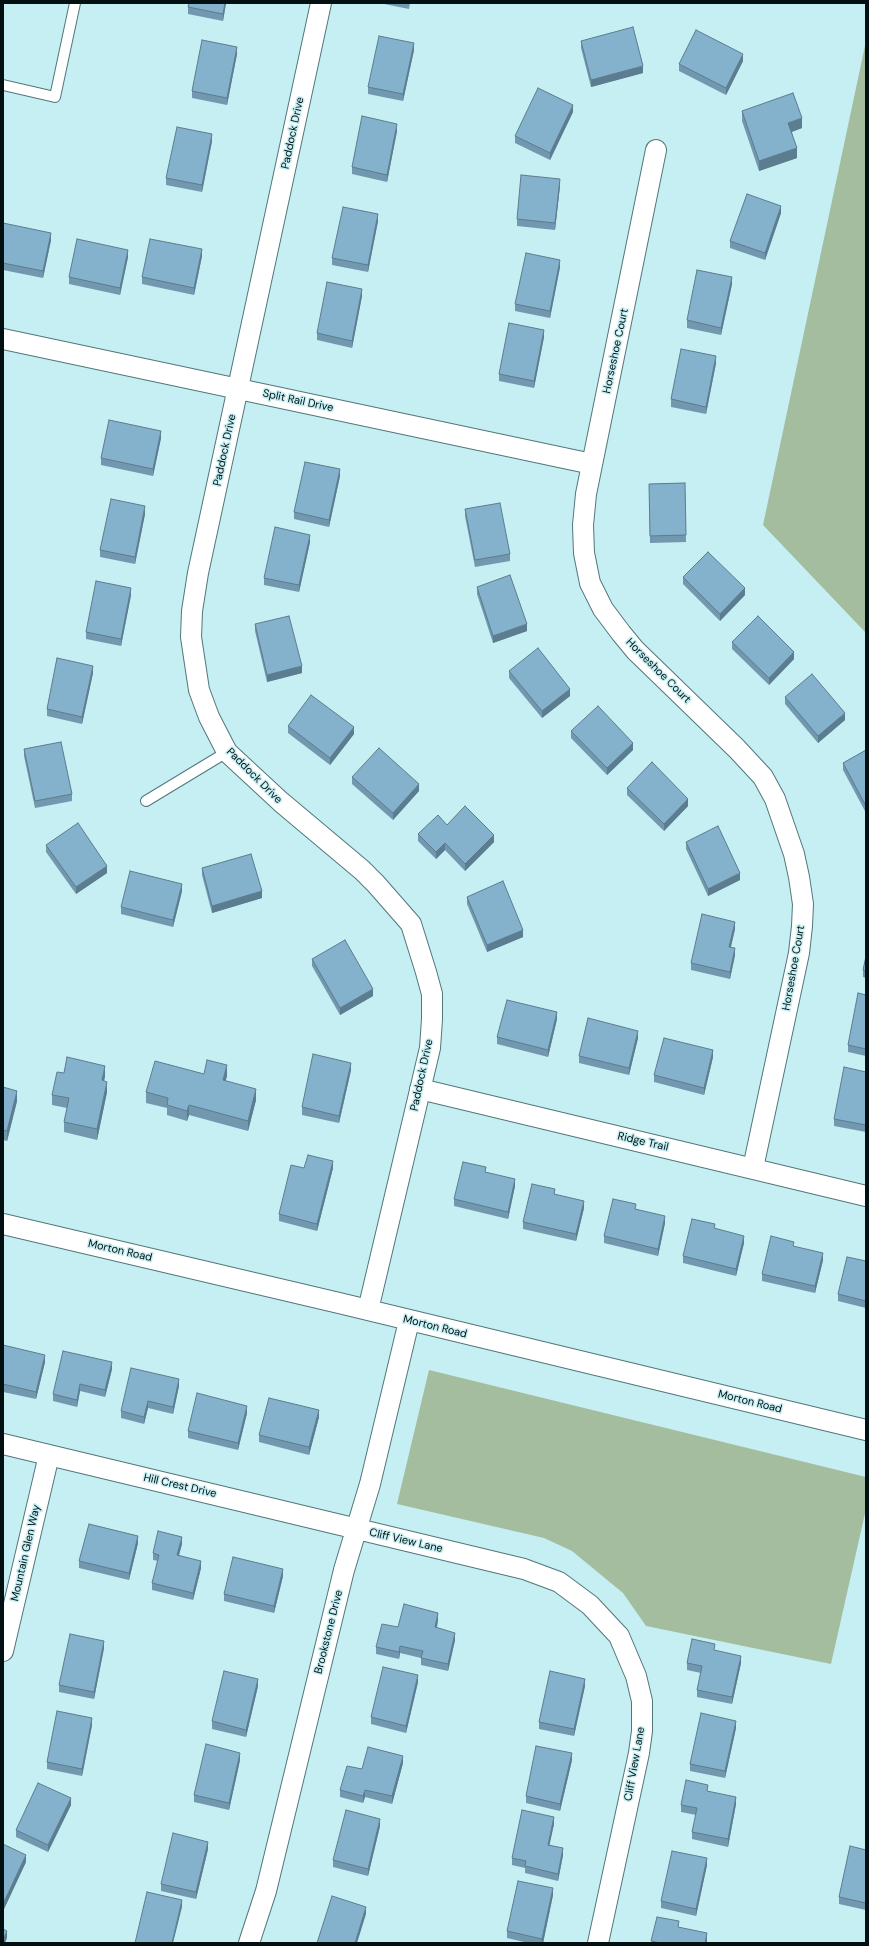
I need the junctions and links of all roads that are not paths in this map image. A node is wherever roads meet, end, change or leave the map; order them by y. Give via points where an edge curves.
1 (75, 3) edge
2 (321, 3) edge
3 (3, 85) edge
4 (656, 150) dead end
5 (3, 339) edge
6 (238, 388) junction
7 (592, 464) junction
8 (227, 752) junction
9 (146, 801) dead end
10 (420, 1089) junction
11 (753, 1168) junction
12 (866, 1196) edge
13 (3, 1224) edge
14 (368, 1310) junction
15 (409, 1321) junction
16 (866, 1430) edge
17 (3, 1444) edge
18 (49, 1455) junction
19 (356, 1529) junction
20 (3, 1651) edge
21 (249, 1943) edge
22 (598, 1943) edge

1 - 3 lane via 55,97
2 - 6 street, Paddock Drive
4 - 7 street, Horseshoe Court
5 - 6 street, Split Rail Drive
6 - 7 street, Split Rail Drive
6 - 8 street, Paddock Drive via 198,573 191,637 199,690
7 - 11 street, Horseshoe Court via 583,526 584,553 590,583 603,610 635,650 763,777 775,798 796,861 802,904 799,953
8 - 9 lane
8 - 10 street, Paddock Drive via 280,802 362,870 411,924 432,994 430,1048
10 - 11 street, Ridge Trail
10 - 14 street, Paddock Drive
11 - 12 street, Ridge Trail
13 - 14 street, Morton Road
14 - 15 street, Morton Road
15 - 16 street, Morton Road
15 - 19 street, Brookstone Drive via 370,1484
17 - 18 street, Hill Crest Drive
18 - 19 street, Hill Crest Drive
18 - 20 street, Mountain Glen Way
19 - 21 street, Brookstone Drive via 266,1891
19 - 22 street, Cliff View Lane via 543,1575 585,1601 619,1636 636,1676 642,1701 642,1731

